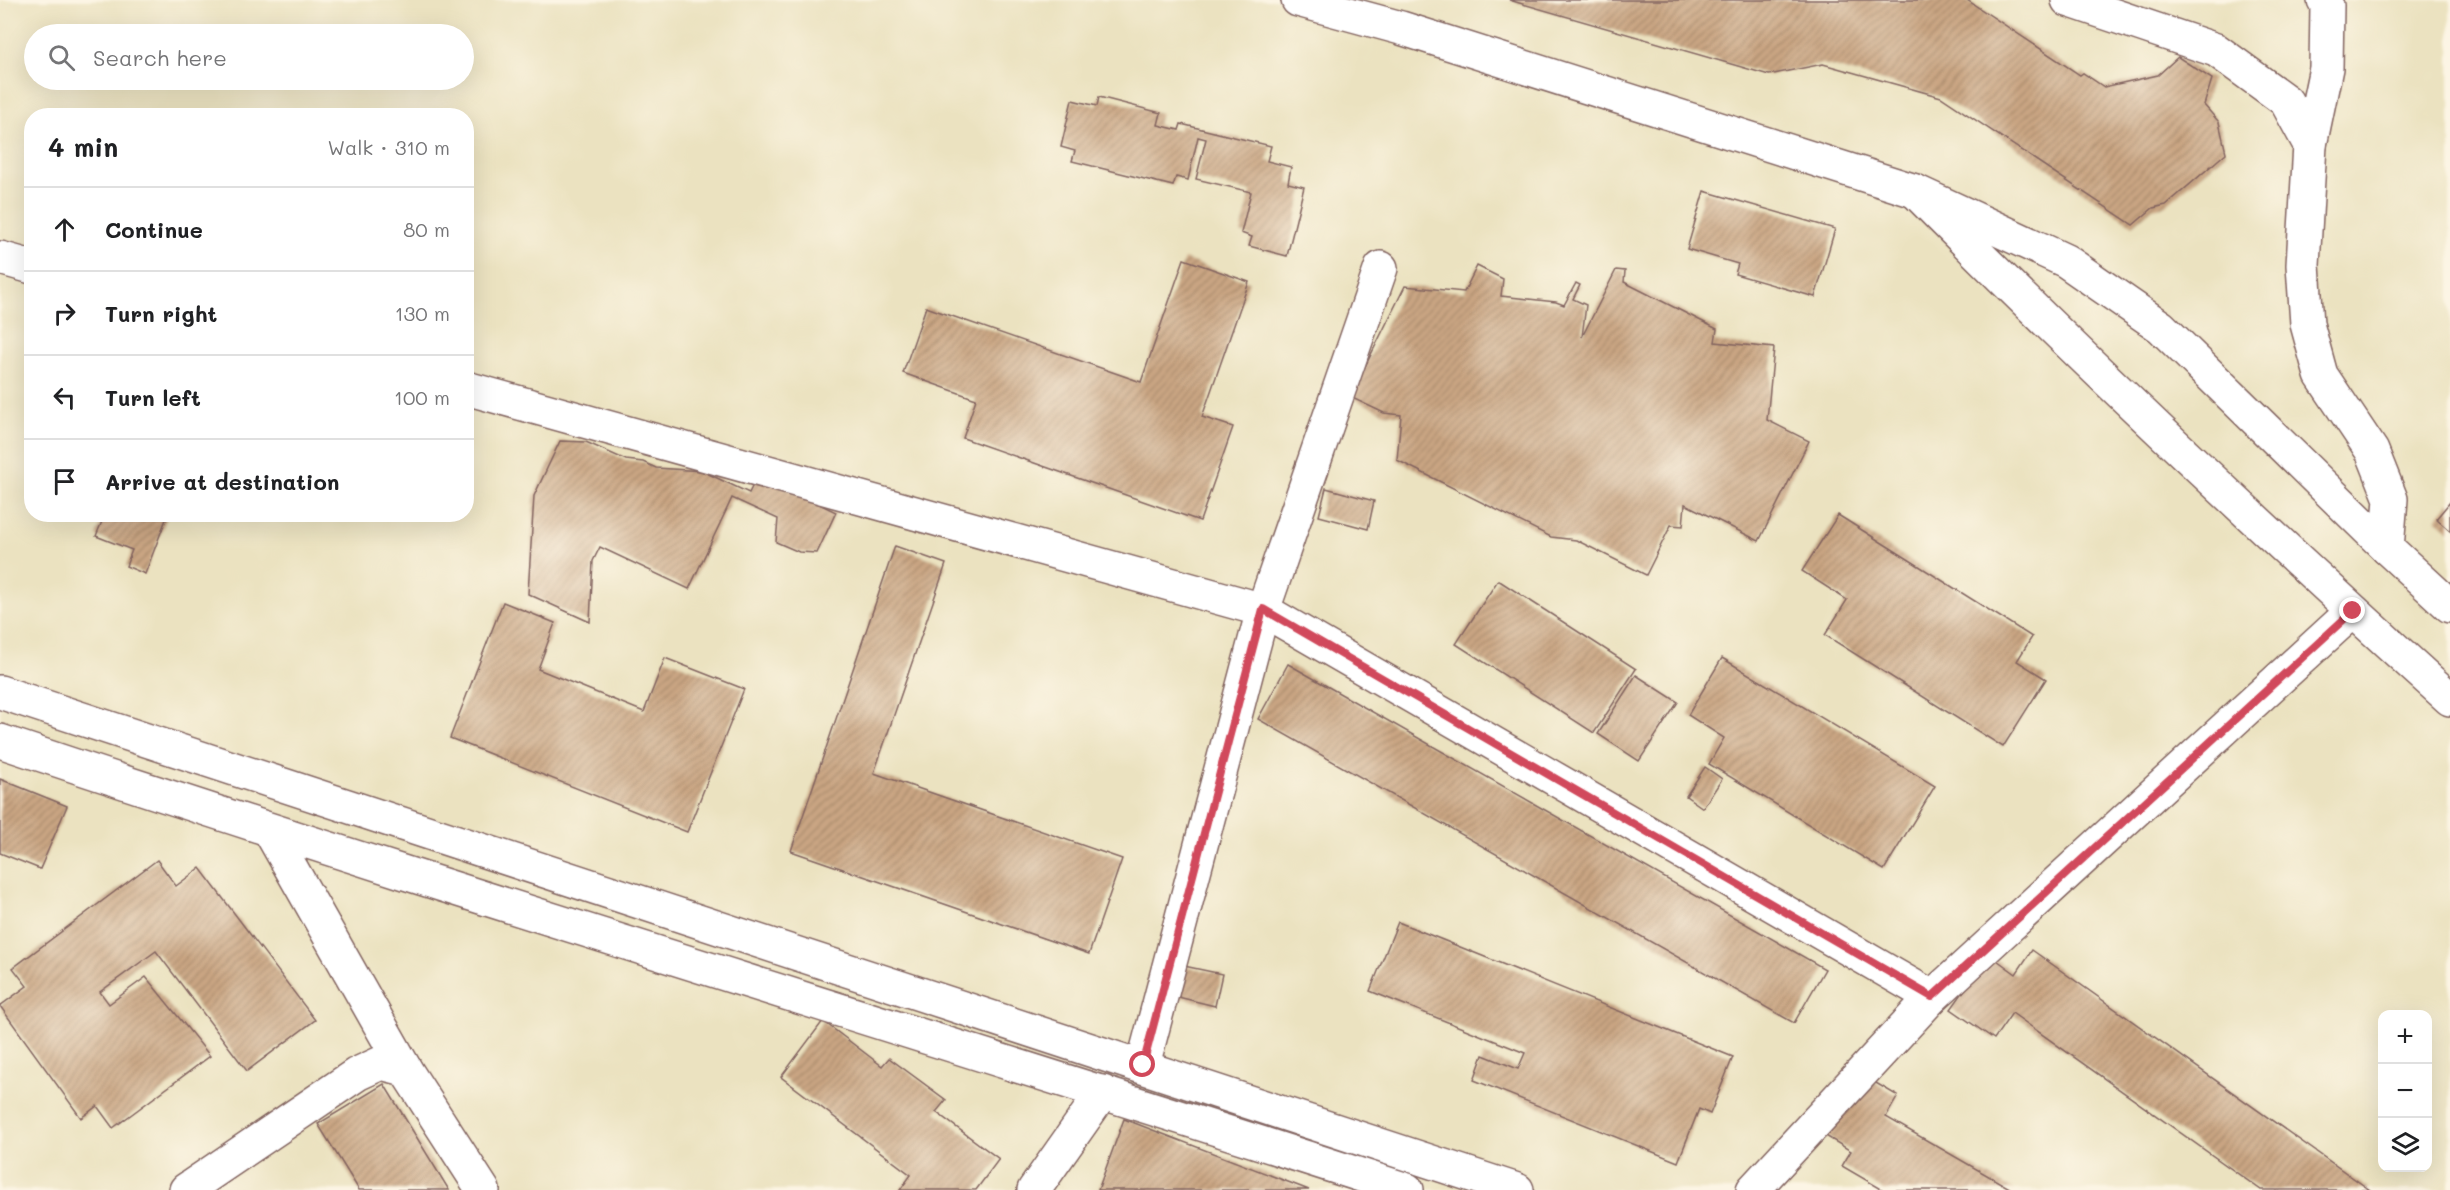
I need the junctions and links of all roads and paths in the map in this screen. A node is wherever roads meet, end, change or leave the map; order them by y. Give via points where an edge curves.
1 (1298, 0) edge
2 (2068, 0) edge
3 (2324, 0) edge
4 (2310, 146) junction
5 (1915, 191) junction
6 (0, 258) edge
7 (24, 265) edge
8 (1381, 268) dead end
9 (474, 390) edge
10 (2387, 548) junction
11 (2450, 606) edge
12 (1263, 609) junction
13 (2353, 611) junction
14 (0, 692) edge
15 (2450, 699) edge
16 (0, 741) edge
17 (270, 831) junction
18 (1932, 997) junction
19 (1143, 1065) junction
20 (405, 1070) junction
21 (1103, 1092) junction
22 (186, 1190) edge
23 (483, 1190) edge
24 (1034, 1190) edge
25 (1407, 1190) edge
26 (1517, 1190) edge
27 (1753, 1190) edge

1 - 5 street via 1401,28
2 - 4 street via 2216,50 2286,100
3 - 4 street via 2326,68
4 - 10 street via 2303,265 2307,324 2321,375 2372,451 2391,499
5 - 10 street via 2066,261 2161,327
5 - 13 street
6 - 7 street
8 - 12 street
9 - 12 street
10 - 11 street
12 - 18 street
12 - 19 street
13 - 15 street
13 - 18 street
14 - 19 street
16 - 17 street
17 - 20 street
17 - 21 street
18 - 27 street
19 - 26 street
20 - 22 street via 381,1063 357,1074
20 - 23 street
21 - 24 street
21 - 25 street

